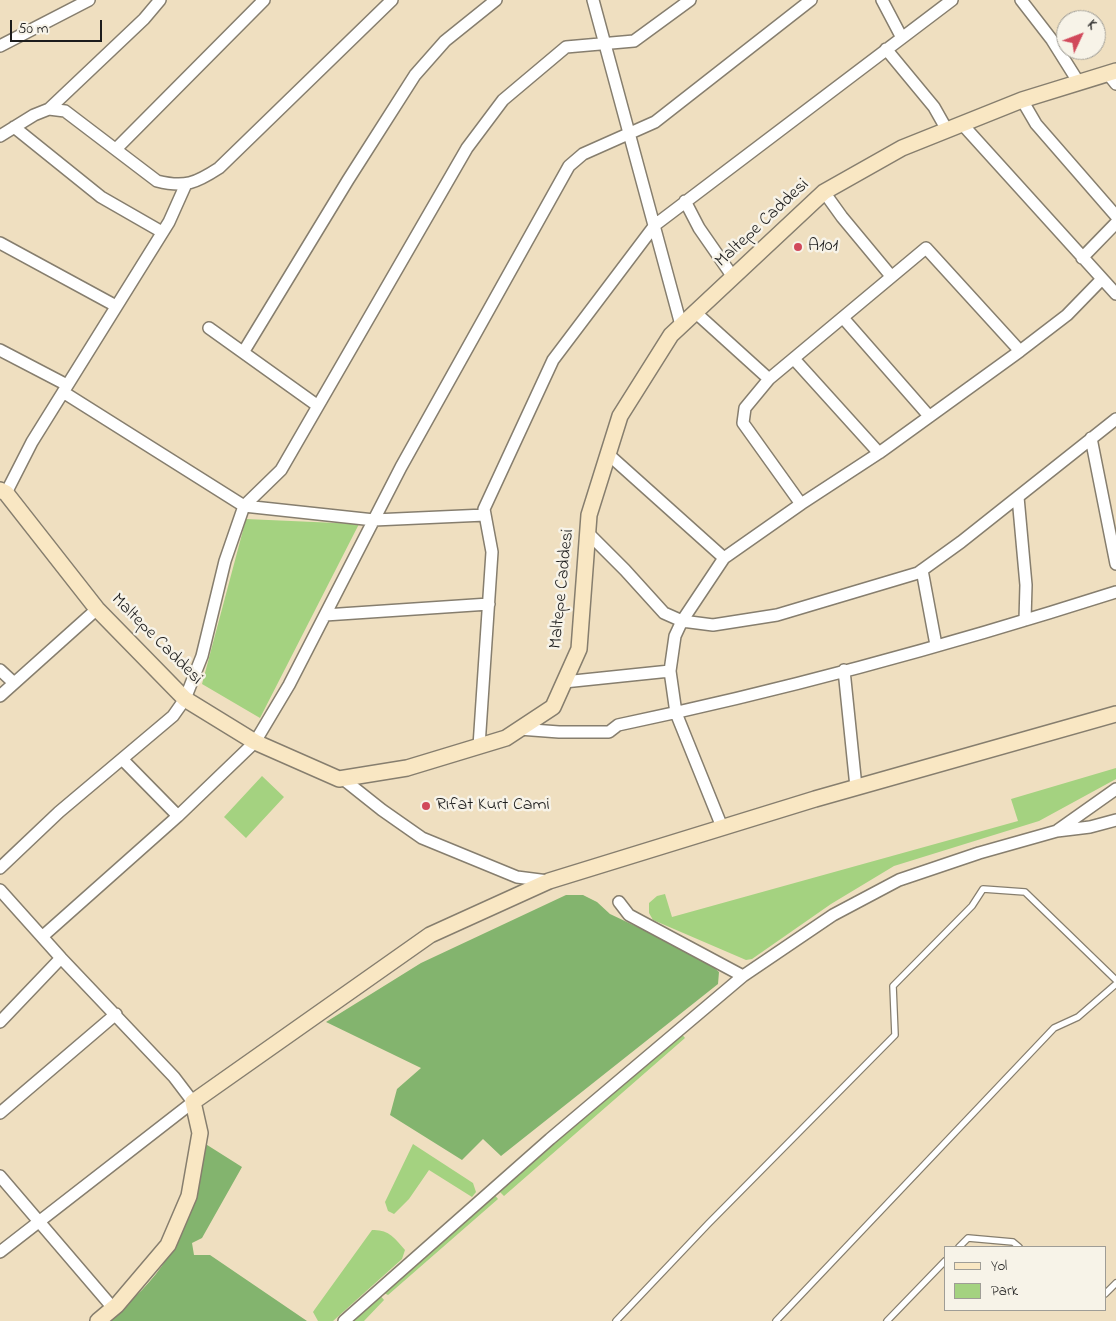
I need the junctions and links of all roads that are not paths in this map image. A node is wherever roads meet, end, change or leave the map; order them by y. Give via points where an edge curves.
1 (89, 0) edge
2 (160, 0) edge
3 (264, 0) edge
4 (392, 0) edge
5 (496, 0) edge
6 (593, 0) edge
7 (690, 0) edge
8 (812, 0) edge
9 (882, 0) edge
10 (952, 0) edge
11 (1021, 0) edge
12 (902, 38) junction
13 (606, 43) junction
14 (0, 46) edge
15 (886, 50) junction
16 (1113, 76) edge
17 (1079, 83) junction
18 (1022, 100) junction
19 (49, 109) junction
20 (962, 124) junction
21 (14, 127) junction
22 (947, 130) junction
23 (628, 135) junction
24 (0, 136) edge
25 (117, 148) junction
26 (186, 184) junction
27 (824, 192) junction
28 (685, 201) junction
29 (1116, 216) edge
30 (1116, 223) edge
31 (655, 224) junction
32 (162, 232) junction
33 (0, 242) edge
34 (1082, 258) junction
35 (891, 276) junction
36 (733, 277) junction
37 (1102, 279) junction
38 (1116, 294) edge
39 (116, 306) junction
40 (695, 312) junction
41 (844, 318) junction
42 (682, 325) junction
43 (209, 328) dead end
44 (0, 350) edge
45 (244, 351) junction
46 (1020, 351) junction
47 (794, 359) junction
48 (769, 379) junction
49 (65, 388) junction
50 (318, 406) junction
51 (929, 416) junction
52 (1116, 418) edge
53 (1091, 438) junction
54 (879, 453) junction
55 (608, 454) junction
56 (3, 491) edge
57 (1018, 497) junction
58 (801, 504) junction
59 (244, 506) junction
60 (485, 515) junction
61 (374, 520) junction
62 (588, 533) junction
63 (724, 558) junction
64 (1116, 564) edge
65 (922, 570) junction
66 (1116, 592) edge
67 (489, 604) junction
68 (97, 609) junction
69 (325, 615) junction
70 (682, 620) junction
71 (1025, 620) junction
72 (936, 645) junction
73 (0, 670) edge
74 (844, 670) junction
75 (670, 672) junction
76 (564, 682) junction
77 (14, 683) junction
78 (0, 696) edge
79 (185, 698) junction
80 (676, 713) junction
81 (1116, 714) edge
82 (519, 730) junction
83 (254, 742) junction
84 (479, 746) junction
85 (122, 758) junction
86 (343, 778) junction
87 (856, 787) junction
88 (1116, 789) edge
89 (178, 816) junction
90 (1116, 820) edge
91 (722, 827) junction
92 (1057, 830) junction
93 (0, 868) edge
94 (549, 881) junction
95 (1, 895) edge
96 (619, 902) dead end
97 (43, 936) junction
98 (61, 958) junction
99 (743, 976) junction
100 (1116, 982) edge
101 (116, 1014) junction
102 (0, 1022) edge
103 (194, 1102) junction
104 (0, 1113) edge
105 (0, 1176) edge
106 (38, 1220) junction
107 (960, 1246) edge
108 (1019, 1246) edge
109 (0, 1252) edge
110 (944, 1262) edge
111 (1116, 1283) edge
112 (1106, 1293) edge
113 (113, 1308) junction
114 (98, 1321) edge
115 (344, 1321) edge
116 (616, 1321) edge
117 (776, 1321) edge
118 (887, 1321) edge

1 - 14 street
2 - 19 street
3 - 25 street
4 - 26 street via 219,168 198,182
5 - 45 street via 445,41 415,75
6 - 13 street
7 - 13 street via 634,41
8 - 23 street via 655,122
9 - 12 street
10 - 12 street
11 - 17 street
12 - 15 street
13 - 23 street
13 - 50 street via 566,47 503,100 466,148
15 - 22 street via 934,107
15 - 28 street
16 - 17 street, Maltepe Caddesi
17 - 18 street, Maltepe Caddesi
18 - 20 street, Maltepe Caddesi
18 - 29 street via 1036,124
19 - 21 street
19 - 25 street via 65,111
20 - 22 street, Maltepe Caddesi
20 - 34 street
21 - 24 street
21 - 32 street via 101,197
22 - 27 street, Maltepe Caddesi via 902,148
23 - 31 street
23 - 61 street via 584,154 570,166 507,274
25 - 26 street via 158,181 175,186
26 - 32 street
27 - 35 street
27 - 36 street, Maltepe Caddesi
28 - 31 street
28 - 36 street via 698,228
30 - 34 street
31 - 42 street
31 - 60 street via 553,360 484,509
32 - 39 street
33 - 39 street
34 - 37 street
35 - 41 street
35 - 46 street via 926,248
36 - 40 street, Maltepe Caddesi
37 - 38 street
37 - 46 street via 1067,315
39 - 49 street
40 - 42 street, Maltepe Caddesi
40 - 48 street
41 - 47 street
41 - 51 street
42 - 55 street, Maltepe Caddesi via 671,335 620,416
43 - 45 street
44 - 49 street
45 - 50 street
46 - 51 street
47 - 48 street
47 - 54 street
48 - 58 street via 744,408 744,423
49 - 56 street
49 - 59 street
50 - 59 street via 280,470
51 - 54 street
52 - 53 street
53 - 57 street
53 - 64 street
54 - 58 street
55 - 62 street, Maltepe Caddesi via 589,515
55 - 63 street
56 - 68 street, Maltepe Caddesi
57 - 65 street
57 - 71 street via 1026,585
58 - 63 street
59 - 61 street
59 - 79 street via 225,560 202,656
60 - 61 street
60 - 67 street via 492,552
61 - 69 street
62 - 70 street via 664,613
62 - 76 street, Maltepe Caddesi via 578,649
63 - 70 street
65 - 70 street via 777,614 713,625
65 - 72 street
66 - 71 street
67 - 69 street
67 - 84 street
68 - 77 street
68 - 79 street, Maltepe Caddesi
69 - 83 street via 289,685
70 - 75 street via 674,636
71 - 72 street
72 - 74 street
73 - 77 street
74 - 80 street
74 - 87 street
75 - 76 street
75 - 80 street
76 - 82 street, Maltepe Caddesi via 553,707
77 - 78 street
79 - 83 street, Maltepe Caddesi
79 - 85 street via 173,716
80 - 82 street via 618,725 609,732
80 - 91 street
81 - 87 street
82 - 84 street, Maltepe Caddesi via 506,738
83 - 86 street, Maltepe Caddesi
83 - 89 street
84 - 86 street, Maltepe Caddesi via 406,768
85 - 89 street
85 - 93 street
86 - 94 street via 422,838 517,877
87 - 91 street
88 - 92 street
89 - 97 street
90 - 92 street via 1090,827
91 - 94 street
92 - 99 street via 899,880 834,915
94 - 103 street via 430,935
95 - 97 street
96 - 99 street via 629,915
97 - 98 street
98 - 101 street
98 - 102 street
99 - 115 street via 550,1139
100 - 116 lane via 1025,892 983,889 972,906 893,986 895,1035
100 - 117 lane via 1078,1017 1054,1028
101 - 103 street
101 - 104 street
103 - 106 street
103 - 113 street via 200,1133 189,1196 168,1245
105 - 106 street
106 - 109 street
106 - 113 street
107 - 108 lane via 968,1238 1013,1242
110 - 118 lane
111 - 112 lane
113 - 114 street

